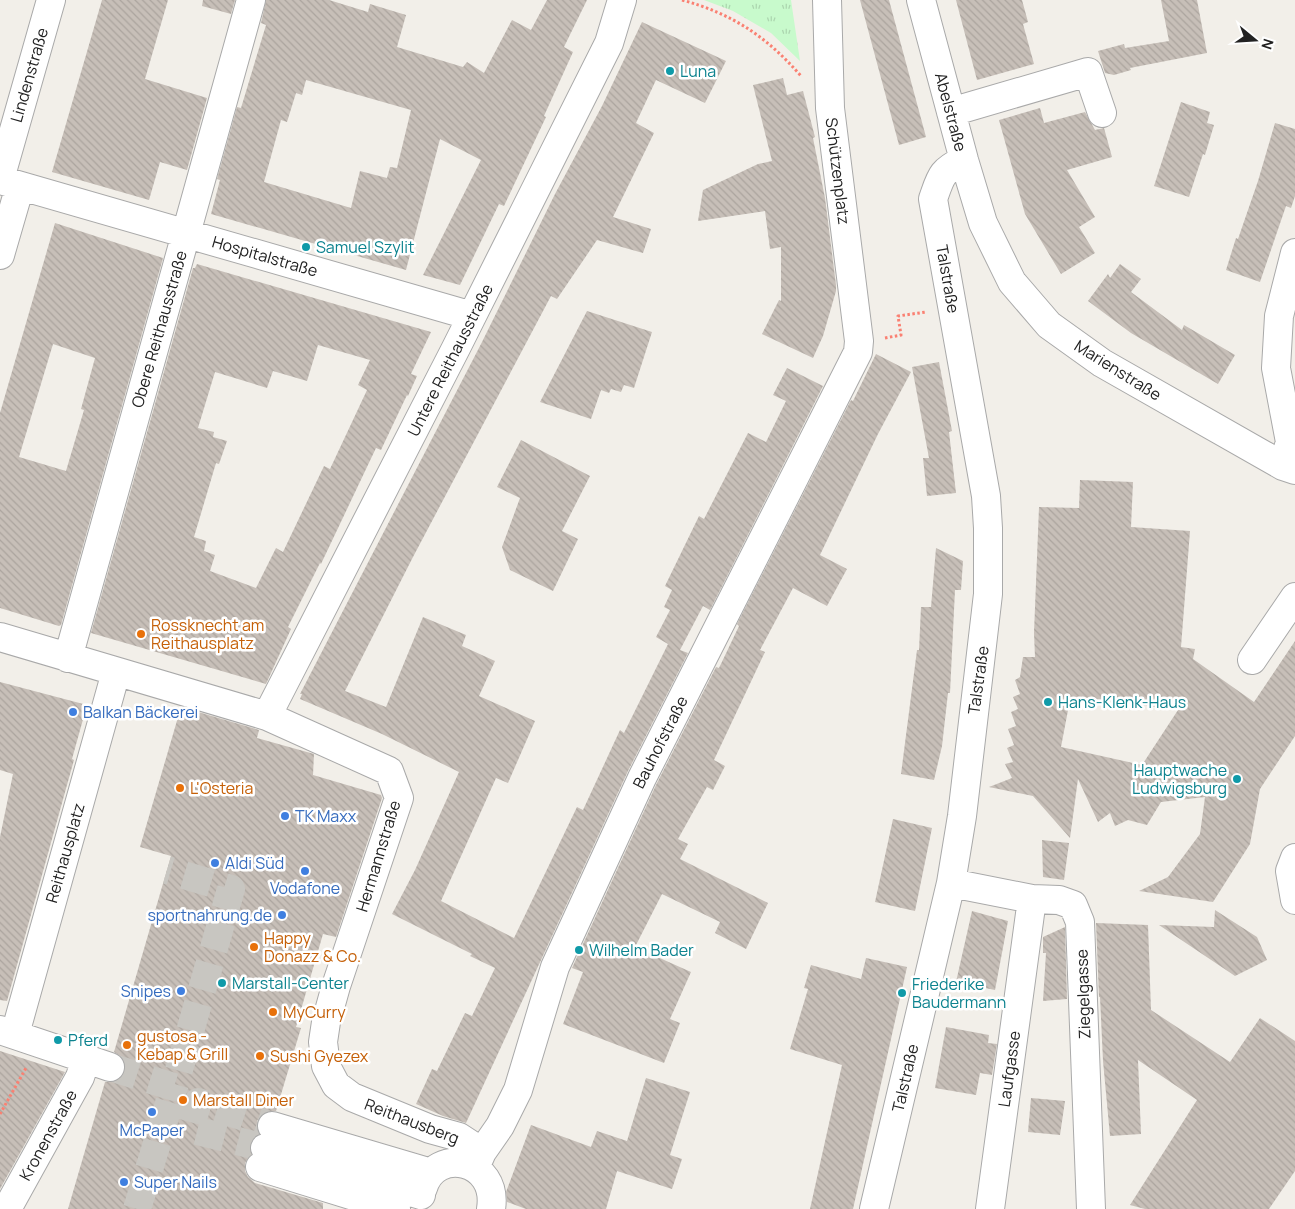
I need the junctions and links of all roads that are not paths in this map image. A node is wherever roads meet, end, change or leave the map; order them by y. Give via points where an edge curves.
1 (51, 0) edge
2 (251, 0) edge
3 (622, 0) edge
4 (826, 0) edge
5 (921, 0) edge
6 (951, 112) junction
7 (1102, 113) dead end
8 (964, 160) junction
9 (7, 182) edge
10 (983, 223) joint
11 (186, 234) junction
12 (1295, 253) edge
13 (0, 255) edge
14 (472, 316) junction
15 (871, 340) joint
16 (1289, 468) edge
17 (1295, 597) edge
18 (0, 637) edge
19 (68, 658) junction
20 (1252, 660) dead end
21 (116, 672) junction
22 (267, 716) junction
23 (1295, 858) edge
24 (951, 883) junction
25 (1032, 899) junction
26 (1295, 900) edge
27 (17, 1035) edge
28 (352, 1097) joint
29 (479, 1160) junction
30 (425, 1193) edge
31 (7, 1209) edge
32 (396, 1209) edge
33 (491, 1209) edge
34 (874, 1209) edge
35 (990, 1209) edge
36 (1091, 1209) edge

1 - 9 street, Lindenstraße
2 - 11 street, Obere Reithausstraße
3 - 14 street, Untere Reithausstraße via 609,44
4 - 15 street, Schützenplatz via 830,108
5 - 6 street, Abelstraße
6 - 7 street via 1088,72
6 - 8 street, Abelstraße
8 - 10 street, Abelstraße
8 - 24 street, Talstraße via 948,168 933,199 983,480 989,561 985,627
9 - 11 street, Hospitalstraße
9 - 13 street, Lindenstraße
10 - 16 street, Marienstraße via 1012,282 1049,325 1102,363
11 - 14 street, Hospitalstraße
11 - 19 street, Obere Reithausstraße
12 - 16 street via 1279,316 1276,368 1290,442
14 - 22 street, Untere Reithausstraße
15 - 29 street, Bauhofstraße via 858,352 642,778 555,967 518,1090
17 - 20 street
18 - 19 street, Hermannstraße
19 - 21 street, Hermannstraße
21 - 22 street, Hermannstraße
21 - 27 street, Reithausplatz
22 - 28 street, Hermannstraße via 389,771 399,798 326,1022 323,1042 326,1066 336,1085
23 - 26 street via 1290,871
24 - 25 street, Ziegelgasse
24 - 34 street, Talstraße
25 - 35 street, Laufgasse
25 - 36 street, Ziegelgasse via 1059,900 1073,905 1080,922
27 - 31 street, Kronenstraße via 98,1063 80,1077
28 - 29 street, Reithausberg via 430,1129 459,1137
29 - 30 street via 441,1166
29 - 33 street via 493,1197
30 - 32 street via 266,1147

